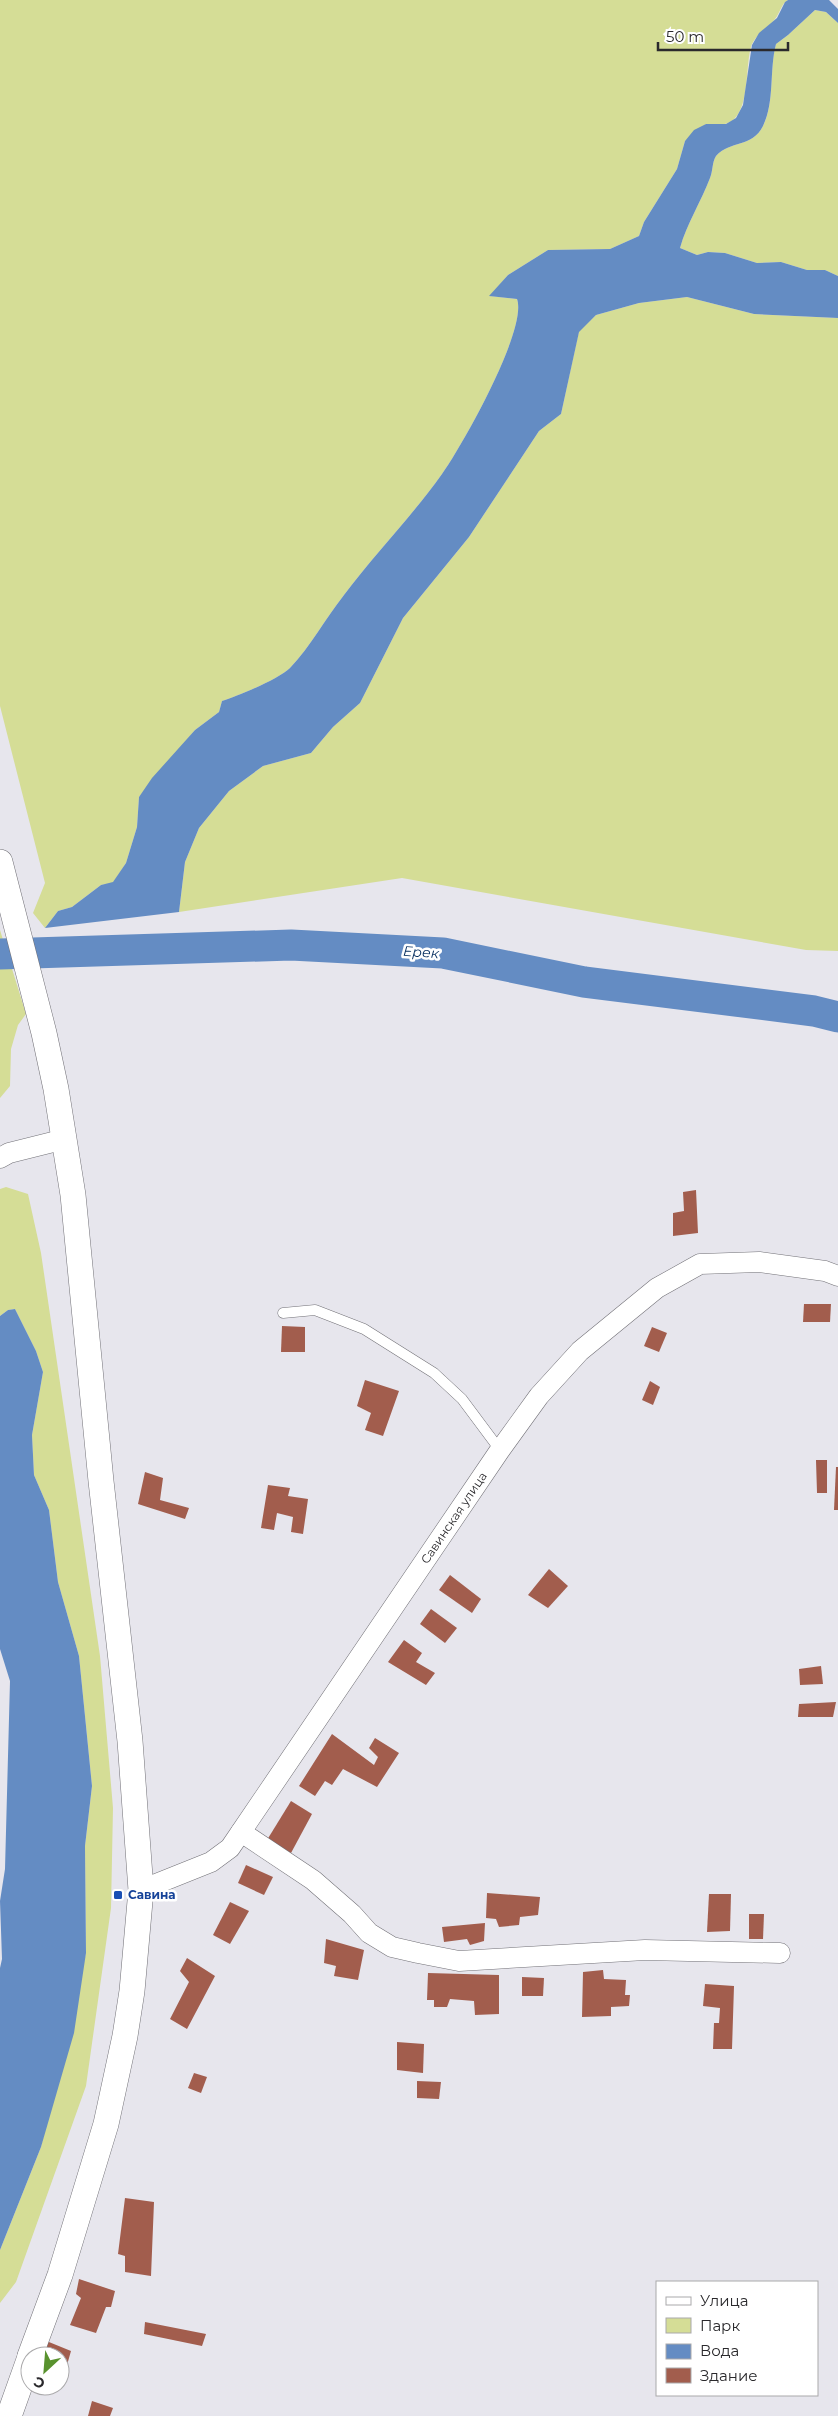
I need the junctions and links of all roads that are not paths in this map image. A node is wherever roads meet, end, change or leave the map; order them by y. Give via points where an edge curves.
1 (0, 862) edge
2 (65, 1139) junction
3 (0, 1158) edge
4 (838, 1276) edge
5 (282, 1313) dead end
6 (500, 1450) junction
7 (241, 1832) junction
8 (141, 1890) junction
9 (780, 1953) dead end
10 (34, 2346) edge
11 (20, 2385) edge
12 (9, 2416) edge

1 - 2 street via 44,1033
2 - 3 street via 8,1153
2 - 8 street via 130,1741
4 - 6 street, Савинская улица via 825,1271 759,1262 700,1264 657,1288 580,1351 539,1396
5 - 6 lane via 315,1310 364,1329 434,1373 462,1399
6 - 7 street, Савинская улица
7 - 8 street, Савинская улица via 230,1848 211,1862
7 - 9 street via 313,1880 369,1933 392,1946 418,1953 460,1961 645,1950
8 - 10 street via 128,2018 106,2124
11 - 12 street

